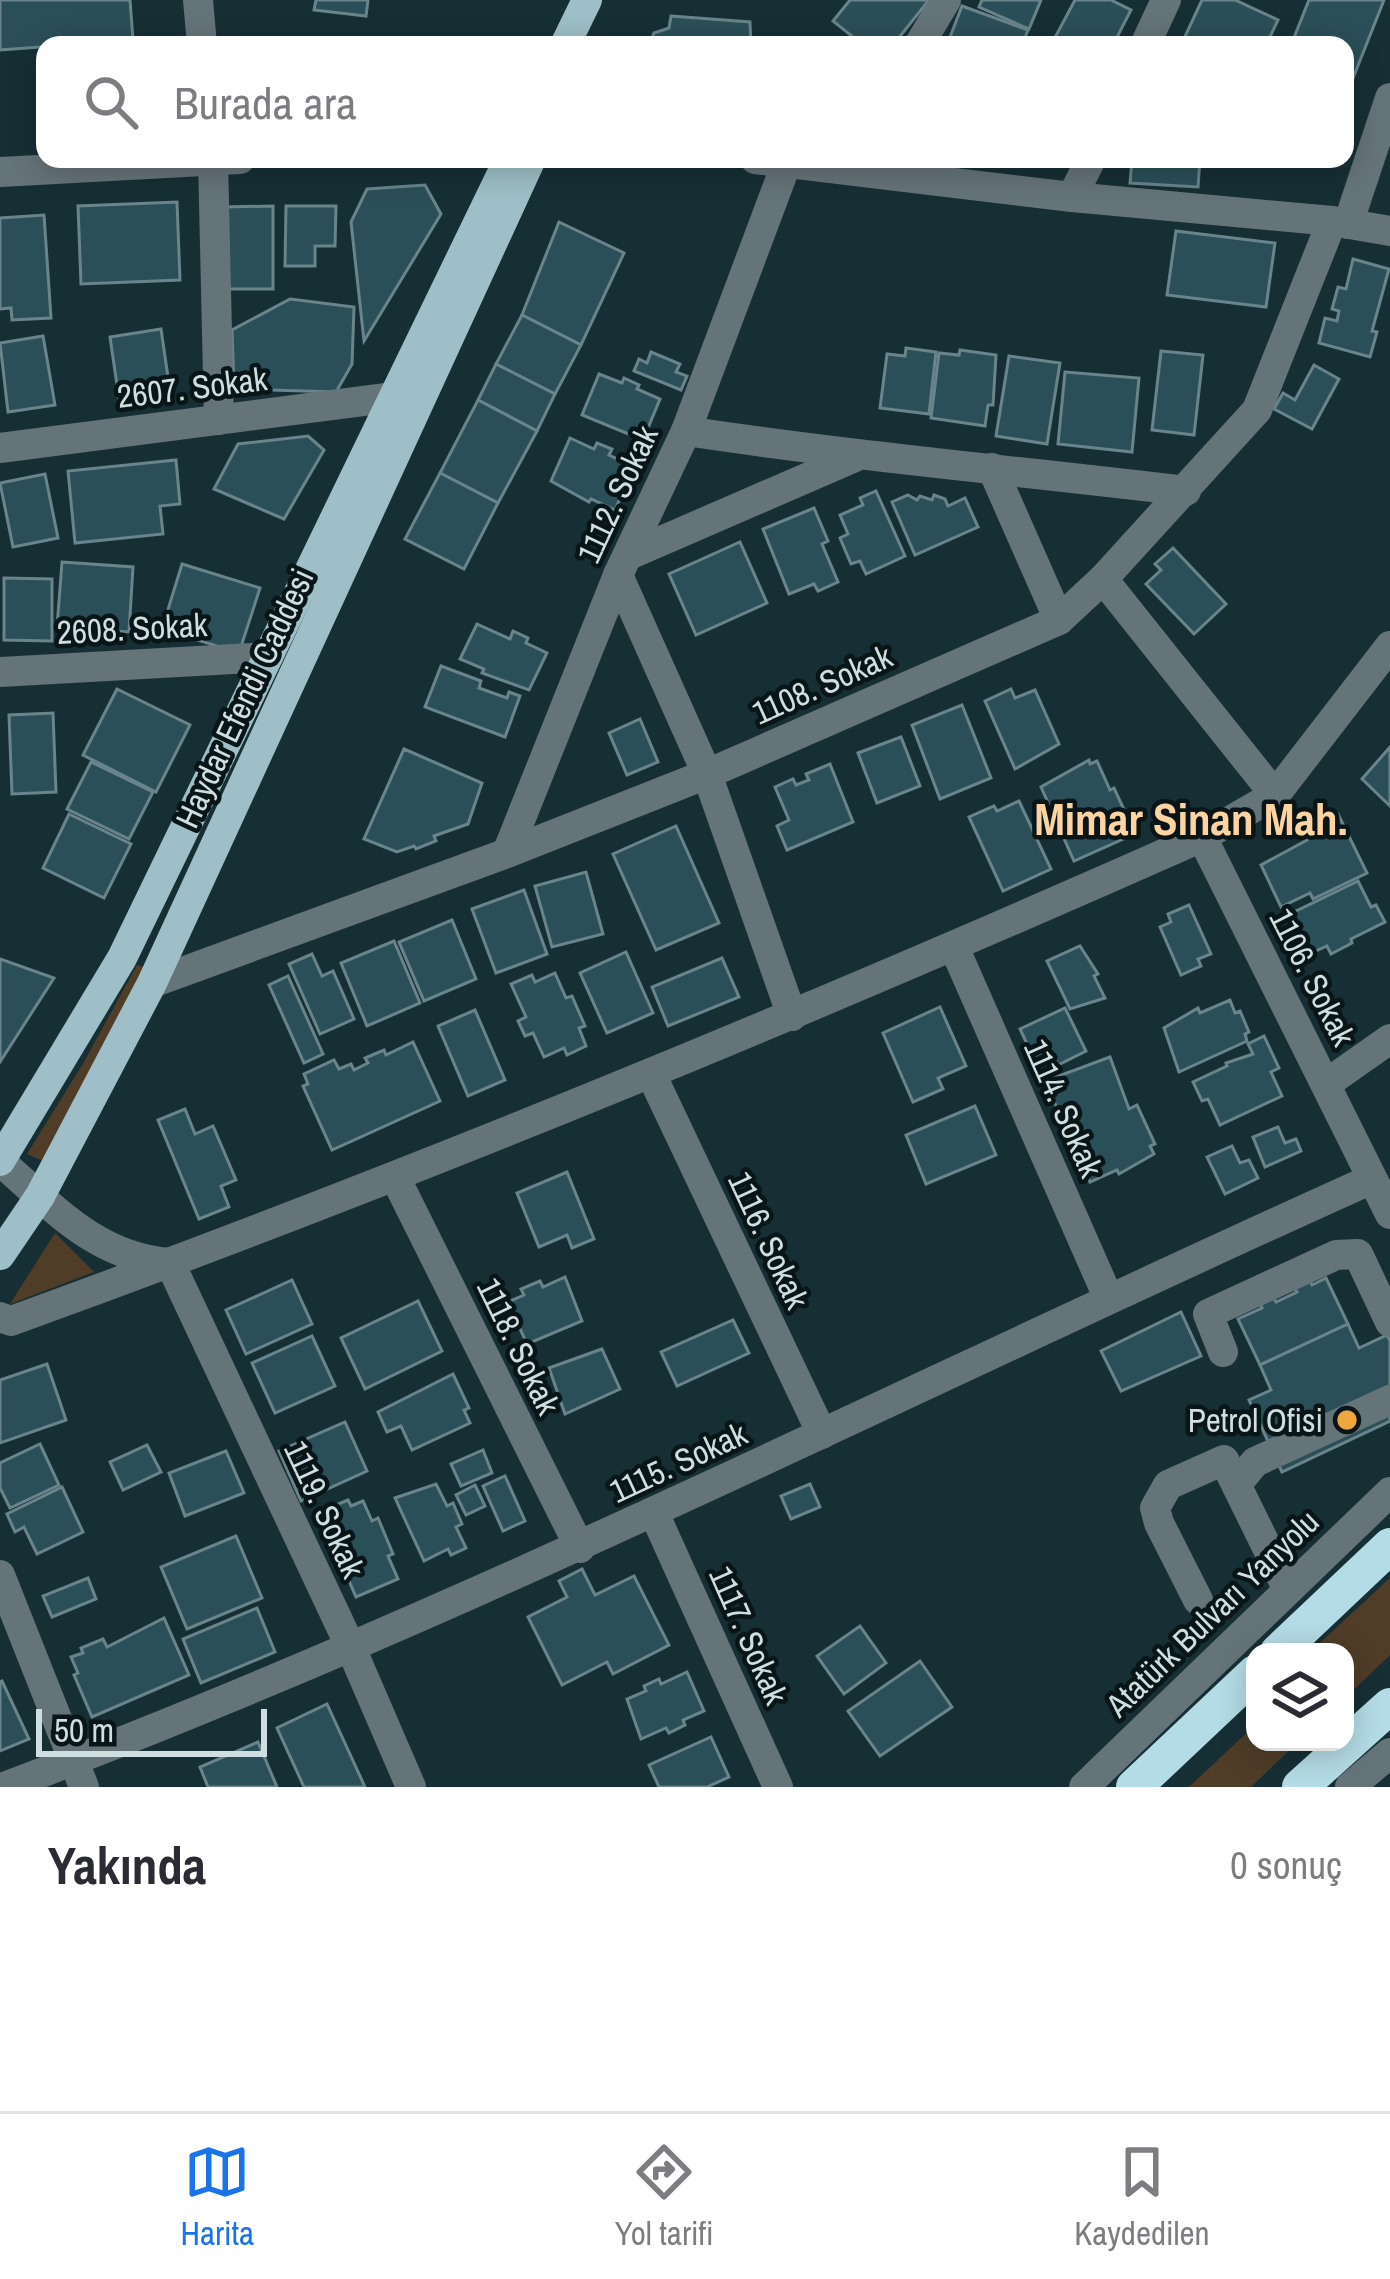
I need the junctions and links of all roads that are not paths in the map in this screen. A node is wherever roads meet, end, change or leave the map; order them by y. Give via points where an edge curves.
1 (198, 0) edge
2 (587, 0) edge
3 (608, 0) edge
4 (946, 0) edge
5 (1166, 0) edge
6 (201, 36) edge
7 (569, 36) edge
8 (590, 36) edge
9 (924, 36) edge
10 (1149, 36) edge
11 (1390, 98) edge
12 (71, 168) edge
13 (213, 168) edge
14 (504, 168) edge
15 (527, 168) edge
16 (786, 168) edge
17 (874, 168) edge
18 (1086, 168) edge
19 (0, 172) edge
20 (1072, 197) junction
21 (1340, 223) junction
22 (1390, 231) edge
23 (394, 397) junction
24 (219, 420) junction
25 (686, 431) junction
26 (0, 448) edge
27 (856, 457) junction
28 (992, 467) junction
29 (1186, 491) junction
30 (623, 565) junction
31 (1103, 580) junction
32 (1059, 620) junction
33 (1390, 646) edge
34 (268, 657) junction
35 (0, 672) edge
36 (707, 774) junction
37 (1275, 795) junction
38 (1202, 837) junction
39 (507, 854) junction
40 (954, 947) junction
41 (152, 982) junction
42 (792, 1016) junction
43 (1390, 1039) edge
44 (652, 1076) junction
45 (1326, 1084) junction
46 (0, 1161) edge
47 (394, 1177) junction
48 (1372, 1179) junction
49 (40, 1196) junction
50 (1390, 1214) edge
51 (0, 1255) edge
52 (170, 1263) junction
53 (1108, 1297) junction
54 (0, 1317) edge
55 (1390, 1322) edge
56 (1223, 1352) dead end
57 (1390, 1400) edge
58 (822, 1435) junction
59 (1237, 1484) junction
60 (1390, 1492) edge
61 (654, 1513) junction
62 (1390, 1546) edge
63 (580, 1548) junction
64 (0, 1575) edge
65 (1288, 1590) junction
66 (1198, 1600) dead end
67 (1288, 1643) edge
68 (351, 1648) junction
69 (1246, 1681) edge
70 (1390, 1706) edge
71 (1390, 1753) edge
72 (78, 1774) edge
73 (4, 1787) edge
74 (411, 1787) edge
75 (778, 1787) edge
76 (1084, 1787) edge
77 (1134, 1787) edge
78 (1300, 1787) edge
79 (1350, 1787) edge

1 - 6 street
2 - 7 main road
3 - 8 main road
4 - 9 street
5 - 10 street
11 - 21 street, 1108. Sokak
12 - 19 street
13 - 24 street
14 - 23 main road, Haydar Efendi Caddesi
15 - 41 main road, Haydar Efendi Caddesi
16 - 25 street, 1112. Sokak
17 - 20 street
18 - 20 street
20 - 21 street
21 - 22 street
21 - 29 street, 1108. Sokak via 1257,410
23 - 24 street, 2607. Sokak
23 - 34 main road, Haydar Efendi Caddesi
24 - 26 street, 2607. Sokak
25 - 27 street
25 - 30 street, 1112. Sokak
27 - 28 street
27 - 30 street
28 - 29 street
28 - 32 street
29 - 31 street, 1108. Sokak
30 - 36 street
30 - 39 street, 1112. Sokak
31 - 32 street, 1108. Sokak
31 - 37 street
32 - 36 street, 1108. Sokak
33 - 37 street
34 - 35 street, 2608. Sokak
34 - 46 main road, Haydar Efendi Caddesi via 122,958
36 - 39 street, 1108. Sokak
36 - 42 street
37 - 38 street
38 - 40 street
38 - 45 street, 1106. Sokak
39 - 41 street, 1108. Sokak
40 - 42 street
40 - 53 street, 1114. Sokak
41 - 49 main road, Haydar Efendi Caddesi
42 - 44 street
43 - 45 street
44 - 47 street
44 - 58 street, 1116. Sokak
45 - 48 street, 1106. Sokak
46 - 49 street
47 - 52 street
47 - 63 street, 1118. Sokak
48 - 50 street, 1106. Sokak
48 - 53 street, 1115. Sokak
49 - 51 main road, Haydar Efendi Caddesi
49 - 52 street via 112,1251
52 - 54 street via 10,1321
52 - 68 street, 1119. Sokak
53 - 58 street, 1115. Sokak
55 - 56 street via 1358,1254 1336,1255 1208,1315
57 - 59 street via 1255,1462
58 - 61 street, 1115. Sokak
59 - 65 street
59 - 66 street via 1224,1460 1168,1485 1155,1508
60 - 65 street, Atatürk Bulvarı Yanyolu
61 - 63 street, 1115. Sokak
61 - 75 street, 1117. Sokak
62 - 67 highway
63 - 68 street, 1115. Sokak
64 - 72 street
65 - 76 street, Atatürk Bulvarı Yanyolu
68 - 72 street, 1115. Sokak
68 - 74 street, 1119. Sokak
69 - 77 highway
70 - 78 highway
71 - 79 street
72 - 73 street, 1115. Sokak

